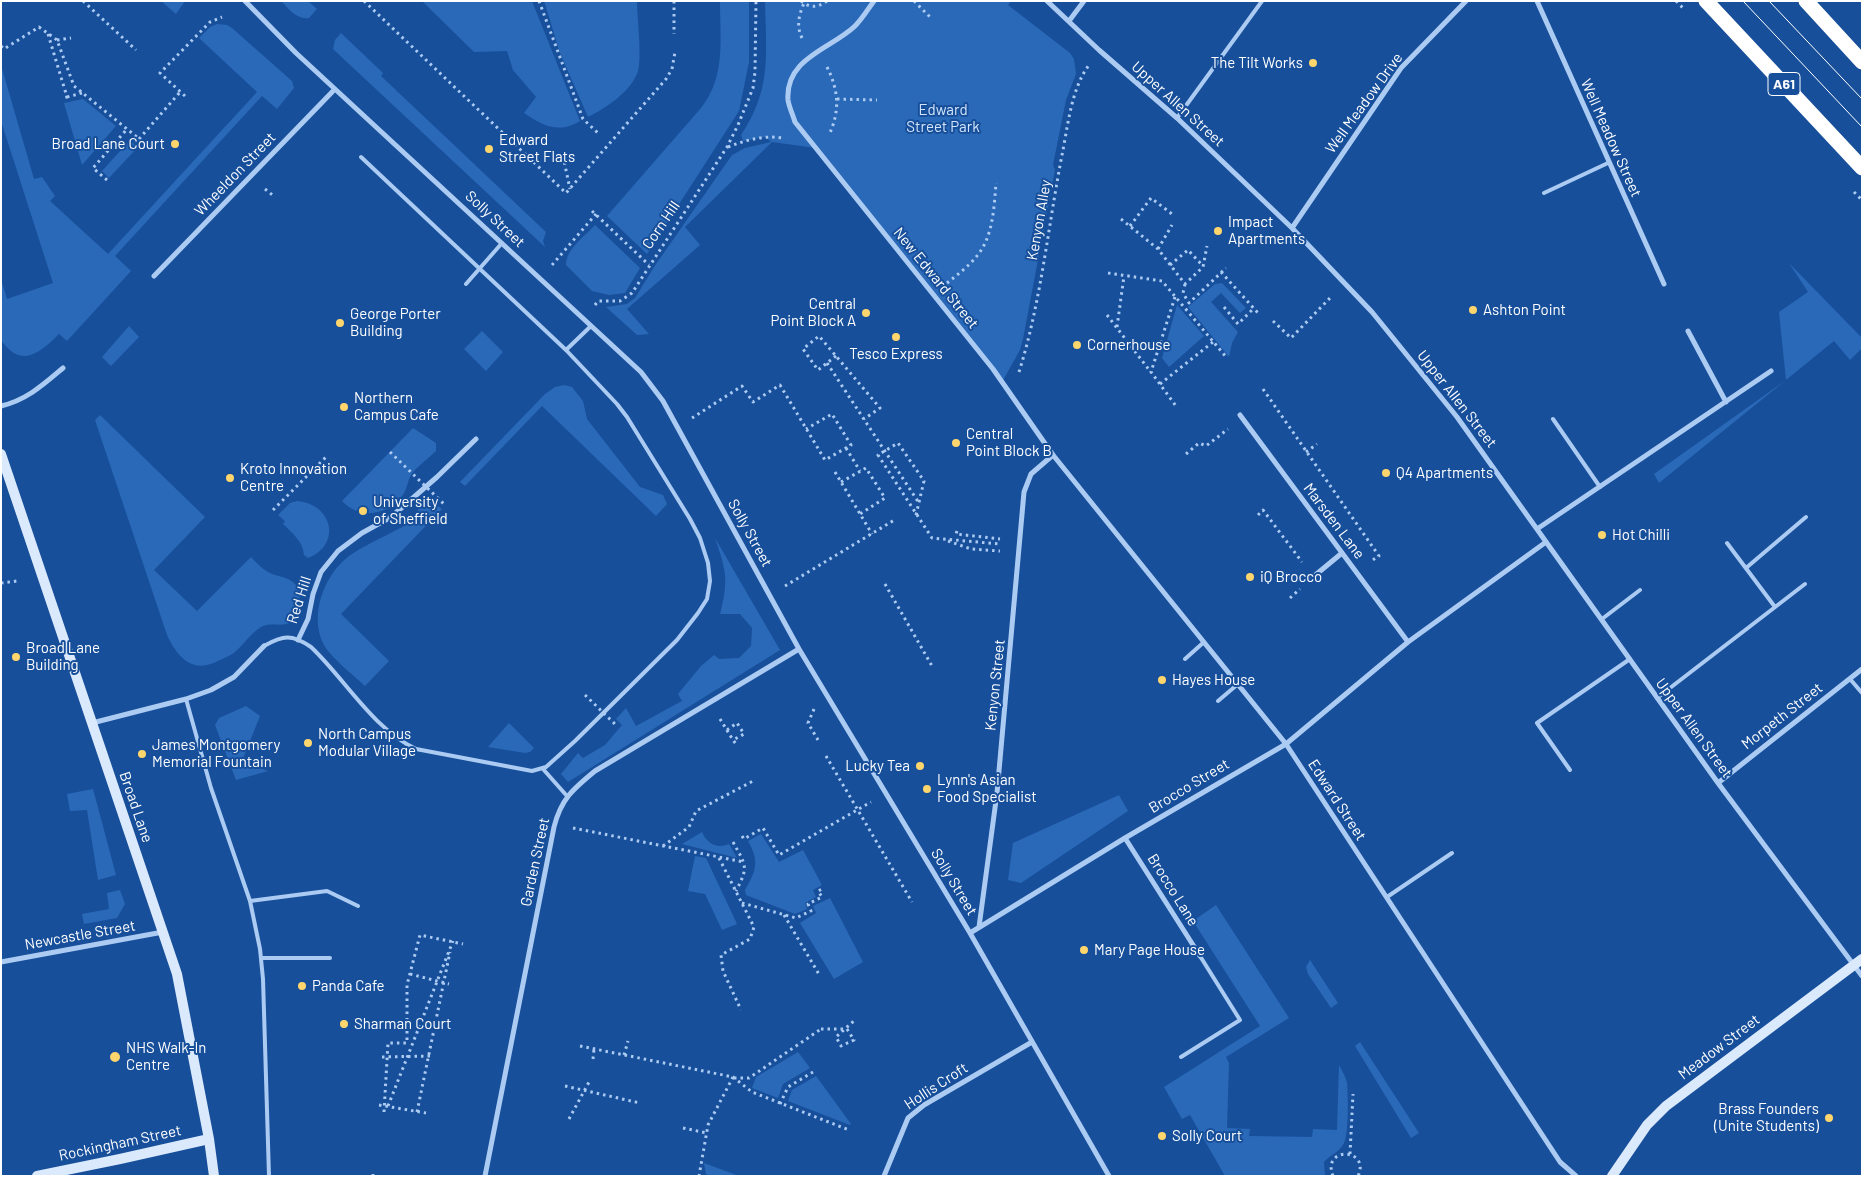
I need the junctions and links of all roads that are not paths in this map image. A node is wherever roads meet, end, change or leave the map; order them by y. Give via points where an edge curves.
1 (244, 1) edge
2 (874, 1) edge
3 (1048, 1) edge
4 (1084, 1) edge
5 (1262, 1) edge
6 (1466, 1) edge
7 (1537, 1) edge
8 (1706, 1) edge
9 (1806, 1) edge
10 (1069, 21) junction
11 (1862, 62) edge
12 (335, 89) junction
13 (1177, 118) junction
14 (361, 157) dead end
15 (1608, 163) junction
16 (1862, 168) edge
17 (1544, 193) dead end
18 (1292, 228) junction
19 (502, 243) junction
20 (480, 268) junction
21 (154, 276) dead end
22 (466, 284) dead end
23 (1664, 284) dead end
24 (591, 326) junction
25 (1688, 331) dead end
26 (566, 350) junction
27 (63, 368) dead end
28 (1771, 371) dead end
29 (1726, 402) junction
30 (1, 406) edge
31 (1241, 416) road end
32 (1554, 419) dead end
33 (476, 440) dead end
34 (1, 454) edge
35 (1053, 454) junction
36 (1600, 487) junction
37 (1806, 517) dead end
38 (1537, 529) junction
39 (1546, 542) junction
40 (1727, 542) dead end
41 (1342, 553) junction
42 (1746, 568) junction
43 (1313, 577) road end
44 (1805, 584) dead end
45 (1640, 590) dead end
46 (1775, 607) junction
47 (1602, 620) junction
48 (298, 640) junction
49 (1204, 642) junction
50 (1408, 642) junction
51 (264, 646) joint
52 (799, 649) junction
53 (1185, 659) dead end
54 (1630, 659) junction
55 (1862, 669) edge
56 (1850, 678) junction
57 (1238, 684) junction
58 (1862, 694) edge
59 (186, 698) junction
60 (1657, 698) junction
61 (1218, 701) dead end
62 (91, 723) junction
63 (1286, 744) junction
64 (543, 769) junction
65 (1570, 770) dead end
66 (1718, 783) junction
67 (567, 796) junction
68 (1125, 838) junction
69 (1452, 853) dead end
70 (1386, 897) junction
71 (250, 901) junction
72 (358, 906) dead end
73 (979, 927) junction
74 (163, 932) junction
75 (970, 933) junction
76 (1200, 956) joint
77 (261, 958) junction
78 (330, 958) dead end
79 (1, 962) edge
80 (1858, 962) edge
81 (1862, 976) edge
82 (1032, 1042) junction
83 (1181, 1057) dead end
84 (209, 1139) junction
85 (62, 1173) edge
86 (37, 1176) edge
87 (214, 1176) edge
88 (269, 1176) edge
89 (485, 1176) edge
90 (884, 1176) edge
91 (1109, 1176) edge
92 (1576, 1176) edge
93 (1612, 1176) edge

1 - 12 street, Solly Street
2 - 35 street, New Edward Street via 854,26 802,62 792,77 788,101 795,122 993,369
3 - 10 street, Upper Allen Street
4 - 10 street
5 - 13 lane
6 - 18 street, Well Meadow Drive via 1401,68
7 - 15 street, Well Meadow Street
8 - 16 highway, A61
9 - 11 highway
10 - 13 street, Upper Allen Street
12 - 19 street, Solly Street
12 - 21 street, Wheeldon Street
13 - 18 street, Upper Allen Street
14 - 20 lane
15 - 17 lane
15 - 23 street, Well Meadow Street
18 - 38 street, Upper Allen Street via 1372,312 1457,417
19 - 20 lane
19 - 24 street, Solly Street
20 - 22 lane
20 - 26 lane
24 - 26 lane
24 - 52 street, Solly Street via 641,372 664,401
25 - 29 street
26 - 64 lane via 617,404 632,425 697,532 708,563 710,581 706,599 677,640
27 - 30 street via 36,391
28 - 29 street
29 - 36 street
31 - 41 street, Marsden Lane
32 - 36 lane
33 - 48 street, Red Hill via 391,517 338,551 321,572 308,619
34 - 62 main road, Broad Lane
35 - 49 street, Edward Street
35 - 73 street, Kenyon Street via 1031,474 1024,492 997,793
36 - 38 street
37 - 42 lane
38 - 39 street, Upper Allen Street
39 - 47 street, Upper Allen Street
39 - 50 street, Brocco Street
40 - 42 lane
41 - 43 street
41 - 50 street, Marsden Lane
42 - 46 lane
44 - 46 lane
45 - 47 lane
46 - 60 lane
47 - 54 street, Upper Allen Street
48 - 51 lane, Red Hill via 278,638
48 - 64 lane via 319,654 388,731 404,743 416,749 532,771
49 - 53 lane
49 - 57 street, Edward Street
50 - 63 street, Brocco Street
51 - 59 street, Red Hill via 234,678
52 - 67 street, Garden Street via 595,771
52 - 75 street, Solly Street
54 - 60 street, Upper Allen Street
54 - 65 lane via 1537,723
55 - 56 street, Morpeth Street
56 - 58 lane
56 - 66 street, Morpeth Street
57 - 61 lane
57 - 63 street, Edward Street
59 - 62 street, Red Hill
59 - 71 lane via 210,788
60 - 66 street, Upper Allen Street
62 - 74 main road, Broad Lane
63 - 68 street, Brocco Street
63 - 70 street, Edward Street
64 - 67 lane
66 - 80 street, Upper Allen Street
67 - 89 street, Garden Street via 555,823
68 - 73 street, Brocco Street
68 - 76 street, Brocco Lane
69 - 70 lane
70 - 92 street, Edward Street via 1560,1162
71 - 72 lane via 327,891
71 - 77 lane
73 - 75 street, Brocco Street
74 - 79 street, Newcastle Street
74 - 84 main road, Broad Lane via 176,974
75 - 82 street, Solly Street
76 - 83 lane via 1240,1020
77 - 78 lane
77 - 88 lane
80 - 81 street, Upper Allen Street
80 - 93 main road, Meadow Street via 1666,1106 1647,1126
82 - 90 street, Hollis Croft via 924,1105 908,1118
82 - 91 street, Solly Street
84 - 85 main road, Rockingham Street
84 - 87 main road, Broad Lane
85 - 86 main road, Rockingham Street

